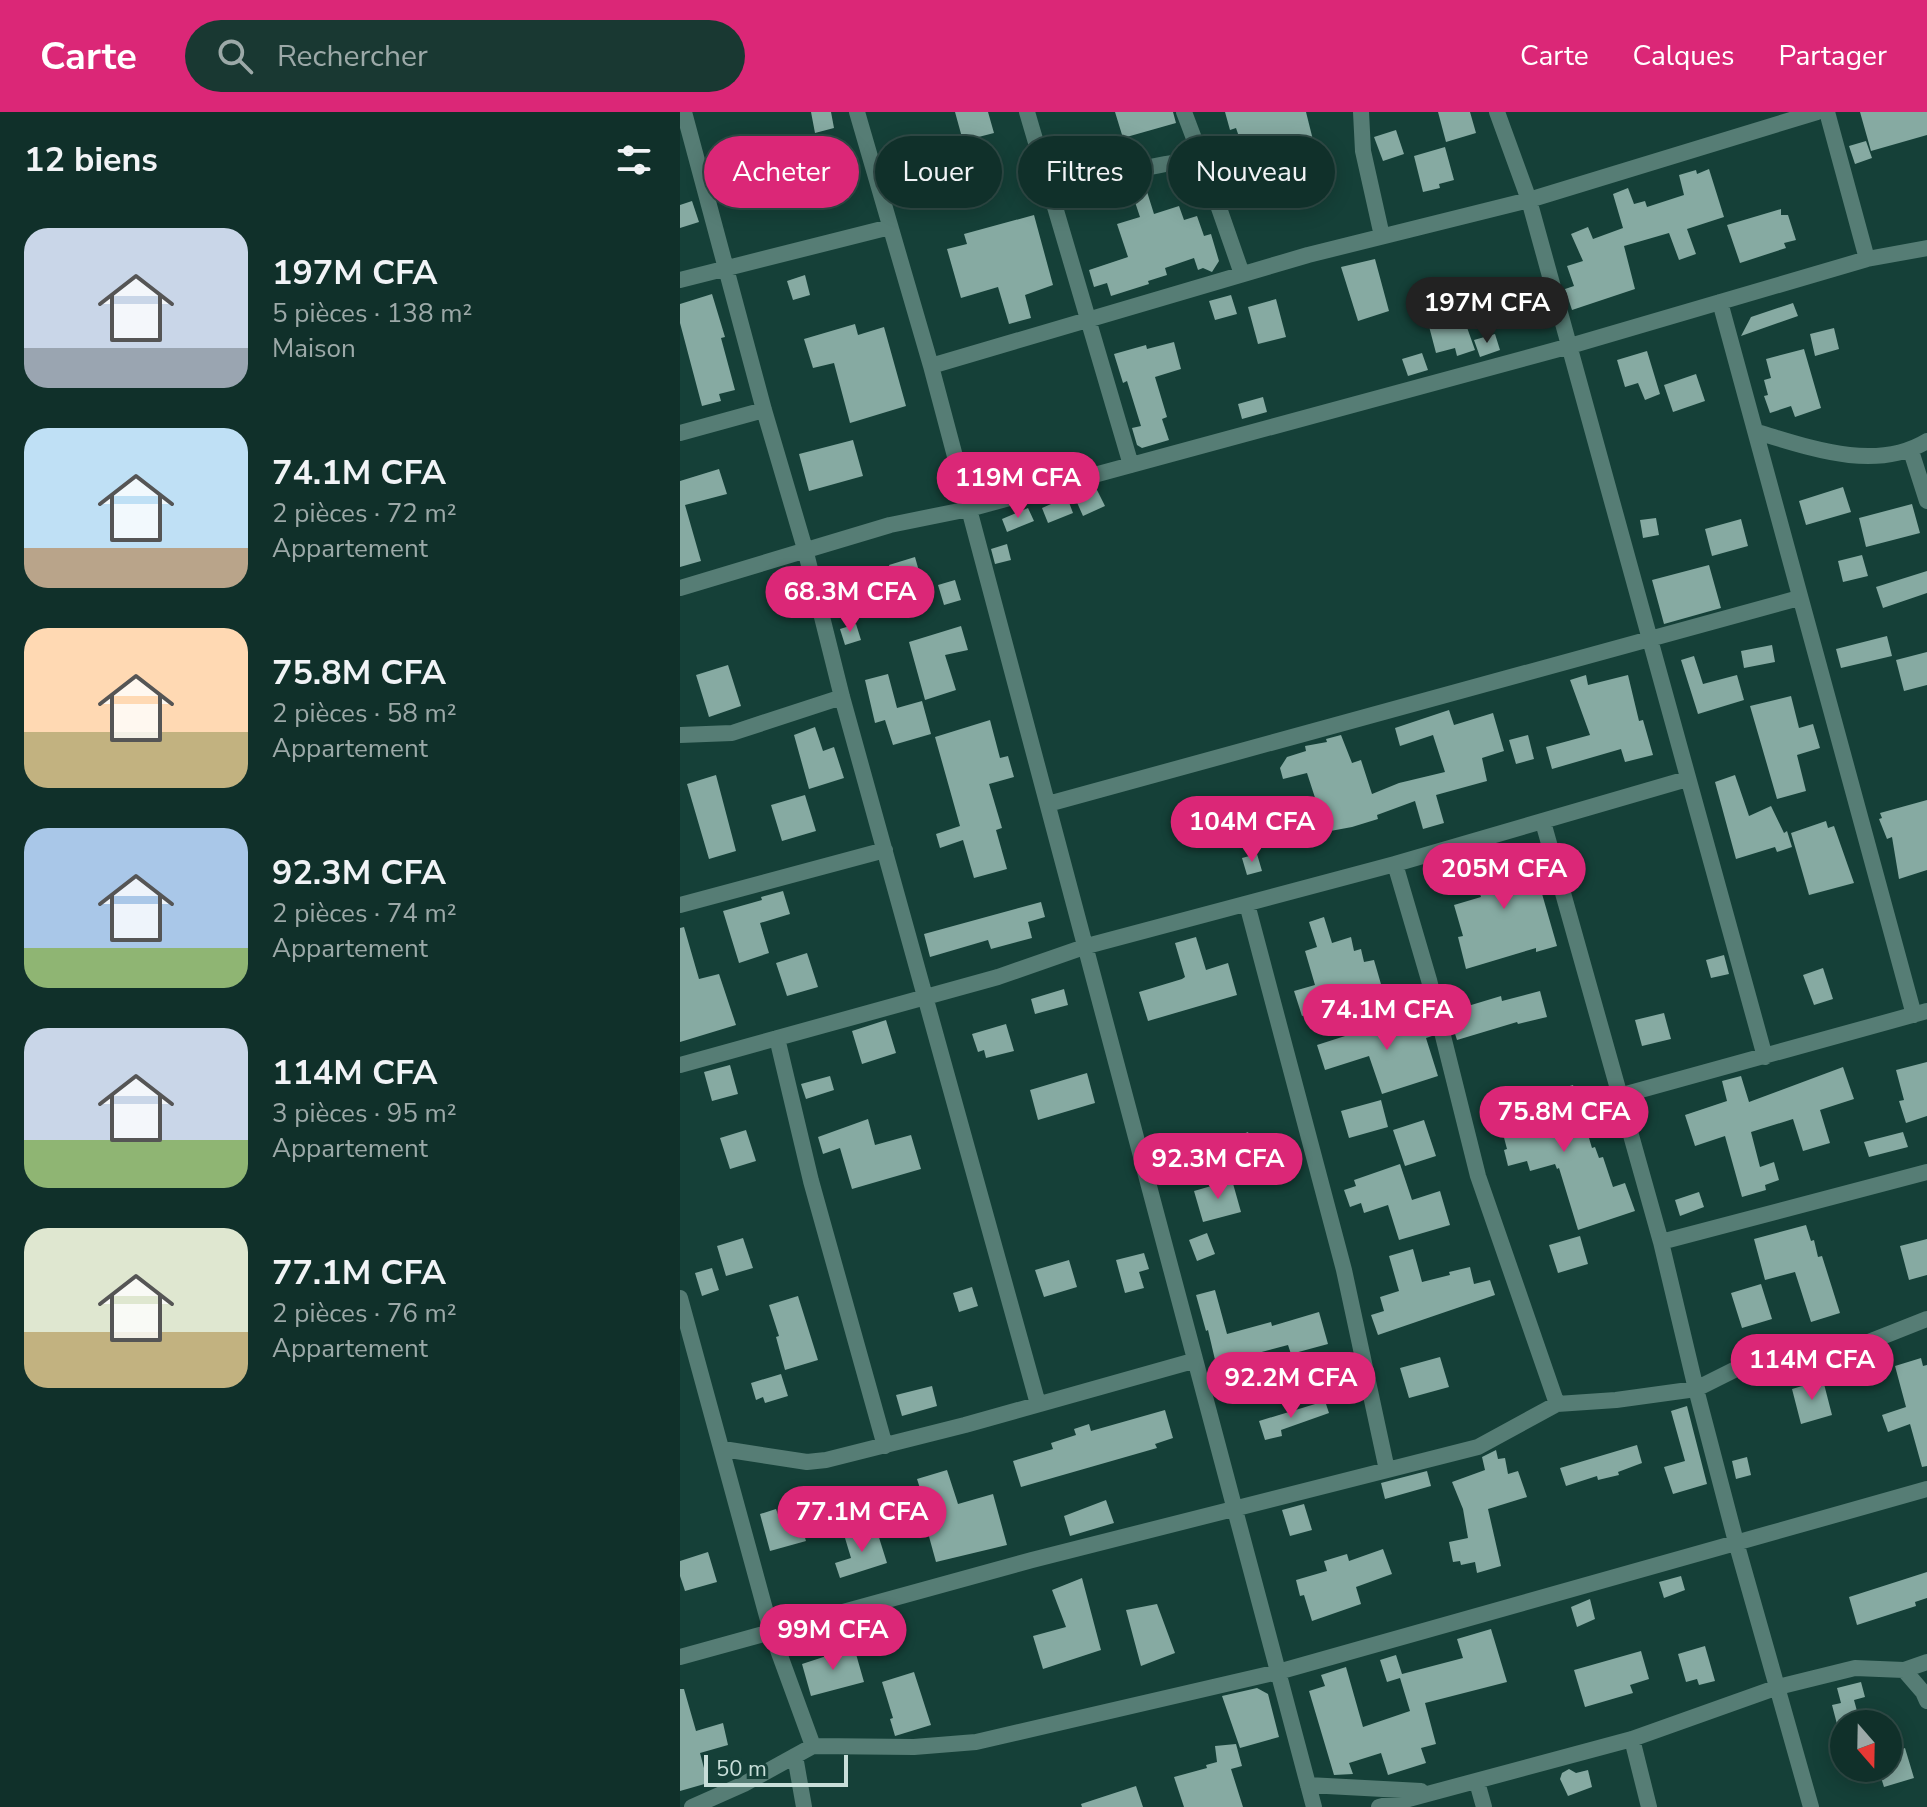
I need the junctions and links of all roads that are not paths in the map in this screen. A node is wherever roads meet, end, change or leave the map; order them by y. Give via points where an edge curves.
1 (684, 112) edge
2 (857, 112) edge
3 (1027, 112) edge
4 (1184, 112) edge
5 (1361, 112) edge
6 (1497, 112) edge
7 (1817, 112) edge
8 (1827, 112) edge
9 (1034, 136) edge
10 (1193, 136) edge
11 (1529, 200) junction
12 (1055, 208) edge
13 (1219, 208) edge
14 (890, 227) junction
15 (1382, 236) junction
16 (1927, 248) edge
17 (1867, 259) junction
18 (727, 269) junction
19 (1242, 274) junction
20 (680, 280) edge
21 (1720, 302) junction
22 (1087, 321) junction
23 (1570, 346) junction
24 (931, 366) junction
25 (764, 410) junction
26 (1757, 432) junction
27 (680, 433) edge
28 (1927, 441) edge
29 (1911, 451) junction
30 (1131, 465) junction
31 (1927, 501) edge
32 (969, 509) junction
33 (805, 549) junction
34 (680, 588) edge
35 (1799, 598) junction
36 (1650, 637) junction
37 (842, 697) junction
38 (680, 735) edge
39 (1687, 779) junction
40 (1048, 804) junction
41 (1543, 822) junction
42 (885, 850) junction
43 (1395, 864) junction
44 (1247, 904) junction
45 (680, 905) edge
46 (1087, 946) junction
47 (924, 996) junction
48 (1921, 1013) edge
49 (777, 1038) junction
50 (1765, 1057) junction
51 (680, 1065) edge
52 (1619, 1096) junction
53 (1927, 1172) edge
54 (1661, 1242) junction
55 (680, 1298) edge
56 (1927, 1319) edge
57 (686, 1342) edge
58 (1193, 1361) junction
59 (1696, 1389) junction
60 (1038, 1404) junction
61 (1557, 1404) junction
62 (885, 1446) junction
63 (723, 1449) junction
64 (1387, 1470) junction
65 (1927, 1489) edge
66 (1234, 1510) junction
67 (1736, 1542) junction
68 (771, 1631) junction
69 (680, 1657) edge
70 (1927, 1662) edge
71 (1904, 1670) junction
72 (1278, 1672) junction
73 (1778, 1687) junction
74 (1927, 1701) edge
75 (1632, 1739) junction
76 (813, 1746) junction
77 (795, 1756) junction
78 (1477, 1782) junction
79 (1308, 1785) junction
80 (1434, 1793) junction
81 (692, 1807) edge
82 (804, 1807) edge
83 (1314, 1807) edge
84 (1379, 1807) edge
85 (1484, 1807) edge
86 (1649, 1807) edge
87 (1811, 1807) edge

1 - 18 street
2 - 14 street
3 - 9 street
4 - 10 street
5 - 15 street via 1363,151
6 - 11 street
7 - 11 street
8 - 17 street
11 - 15 street
11 - 23 street
12 - 22 street
13 - 19 street
14 - 18 street
14 - 24 street
15 - 19 street
16 - 17 street
17 - 21 street
18 - 20 street
18 - 25 street
19 - 22 street
21 - 23 street
21 - 26 street
22 - 24 street
22 - 30 street
23 - 30 street
23 - 36 street
24 - 32 street
25 - 27 street
25 - 33 street
26 - 29 street via 1843,455
26 - 35 street
28 - 29 street
29 - 31 street
30 - 32 street
32 - 33 street
32 - 40 street
33 - 34 street
33 - 37 street
35 - 36 street
35 - 48 street
36 - 39 street
36 - 40 street
37 - 38 street via 732,733
37 - 42 street
39 - 41 street
39 - 50 street
40 - 46 street
41 - 43 street
41 - 52 street
42 - 45 street
42 - 47 street
43 - 44 street
43 - 61 street via 1478,1176
44 - 46 street
44 - 64 street via 1344,1270
46 - 47 street
46 - 58 street
47 - 49 street
47 - 60 street
48 - 50 street
49 - 51 street
49 - 62 street
50 - 52 street
52 - 54 street
53 - 54 street
54 - 59 street
55 - 57 street
56 - 59 street via 1851,1349 1744,1365
57 - 63 street
58 - 60 street
58 - 66 street
59 - 61 street
59 - 67 street
60 - 62 street
61 - 64 street via 1478,1447
62 - 63 street via 807,1462
63 - 68 street
64 - 66 street
65 - 67 street
66 - 68 street
66 - 72 street
67 - 72 street
67 - 73 street
68 - 69 street
68 - 76 street
70 - 71 street
71 - 73 street via 1855,1668
71 - 74 street
72 - 76 street via 976,1742
72 - 79 street
73 - 75 street
73 - 87 street
75 - 78 street
75 - 86 street
76 - 77 street
77 - 81 street
77 - 82 street
78 - 80 street
78 - 85 street
79 - 80 street
79 - 83 street
80 - 84 street

